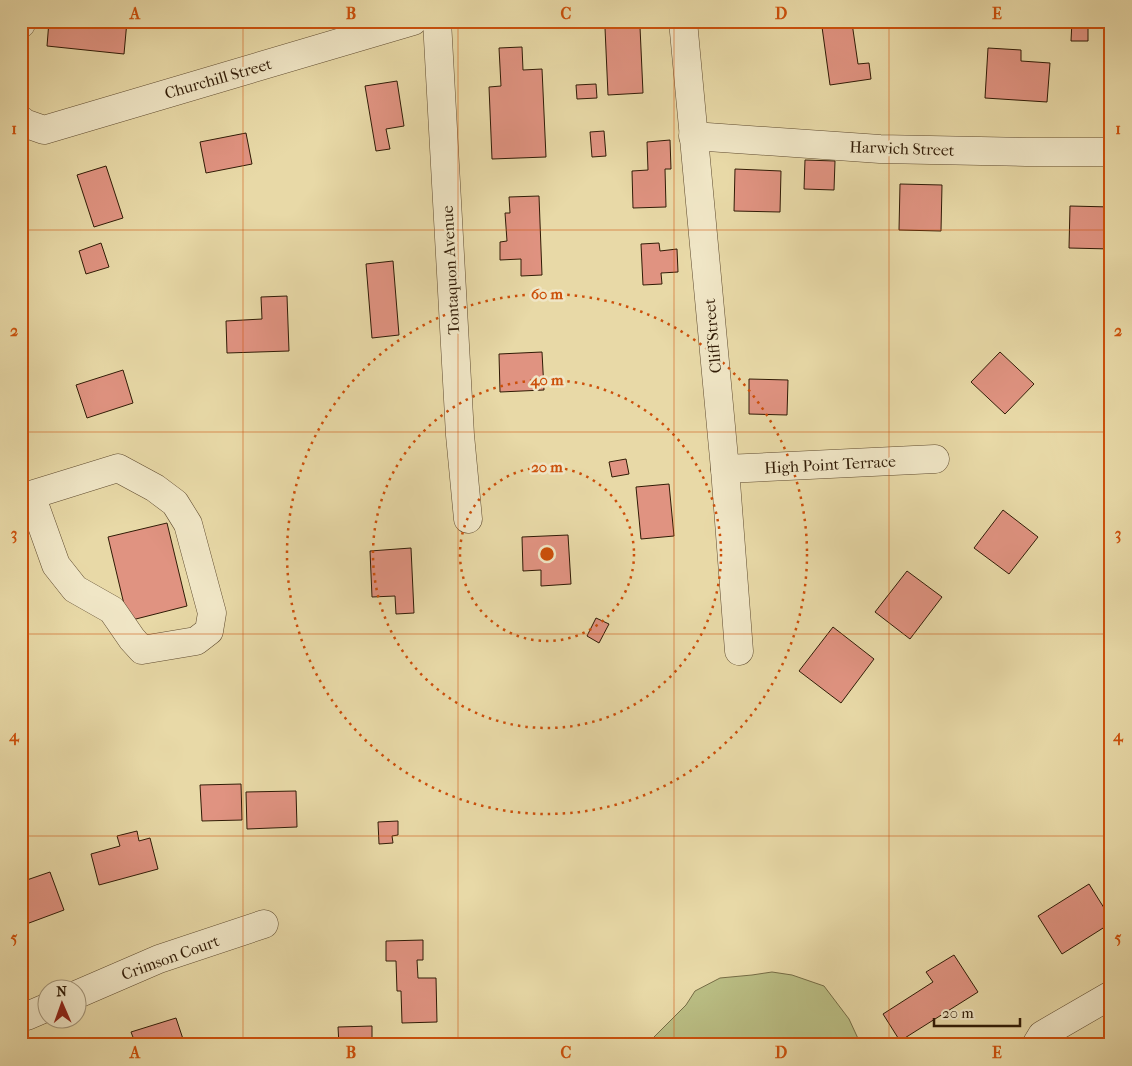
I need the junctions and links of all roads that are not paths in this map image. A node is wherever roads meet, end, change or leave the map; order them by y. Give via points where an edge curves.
1 (413, 21) edge
2 (437, 21) edge
3 (683, 21) edge
4 (22, 122) edge
5 (693, 136) junction
6 (1111, 152) edge
7 (935, 459) dead end
8 (725, 469) junction
9 (26, 496) edge
10 (468, 519) dead end
11 (739, 651) dead end
12 (264, 924) dead end
13 (88, 990) edge
14 (1111, 995) edge
15 (38, 1011) edge
16 (21, 1017) edge
17 (1036, 1045) edge

1 - 4 street, Churchill Street via 44,130
2 - 10 street, Tontaquon Avenue via 460,435
3 - 5 street, Cliff Street
5 - 6 street, Harwich Street via 880,149
5 - 8 street, Cliff Street
7 - 8 street, High Point Terrace
8 - 11 street, Cliff Street
9 - 9 street via 118,468 155,488 175,503 188,524 212,613 209,631 196,641 142,650 112,610 75,589 56,565
12 - 13 street, Crimson Court via 159,959
14 - 17 street via 1042,1035
15 - 16 street

